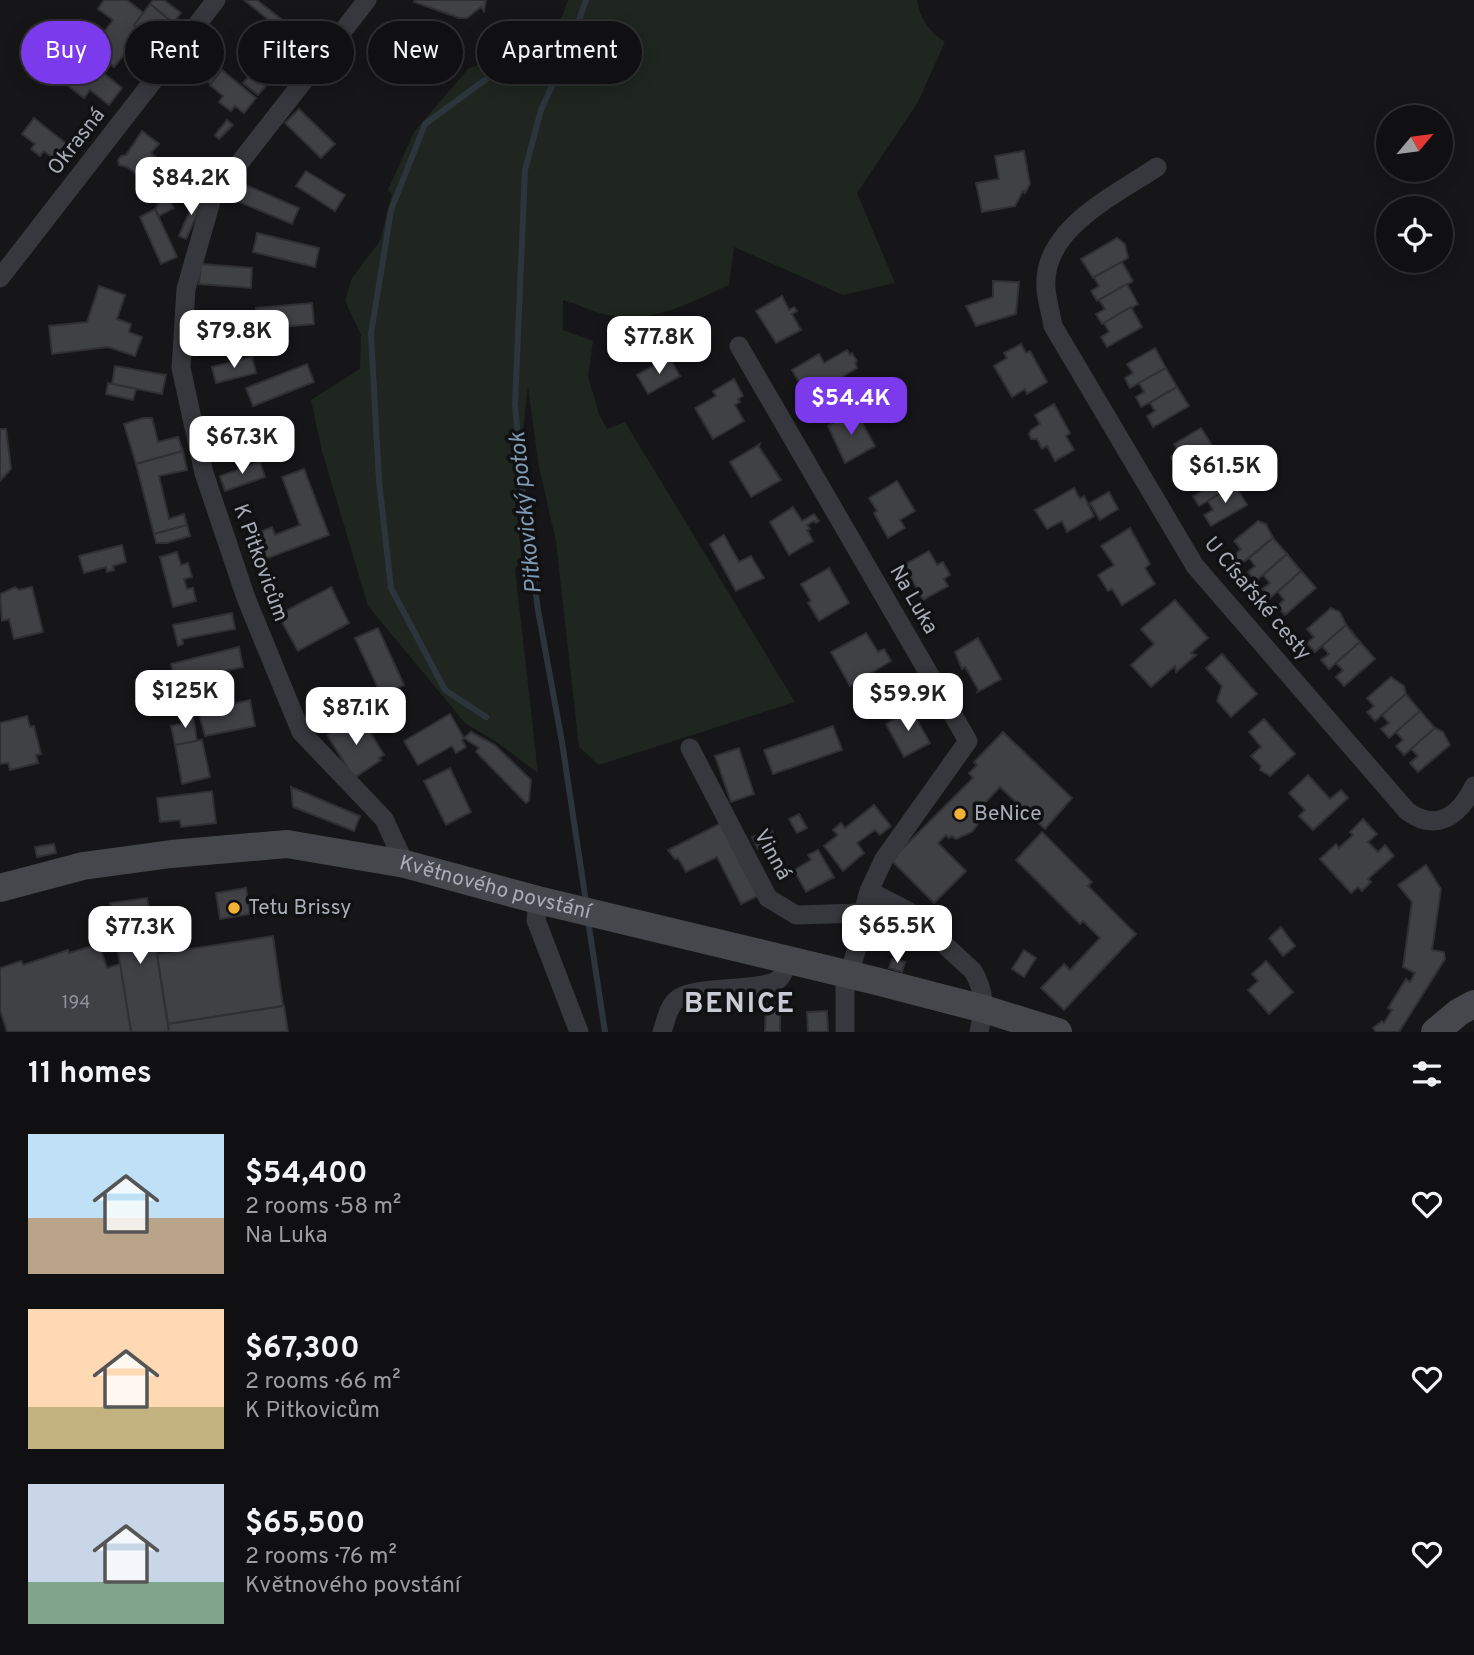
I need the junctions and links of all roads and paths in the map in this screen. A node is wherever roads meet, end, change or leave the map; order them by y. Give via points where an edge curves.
1 (216, 0) edge
2 (367, 0) edge
3 (1157, 167) dead end
4 (0, 278) edge
5 (739, 346) dead end
6 (690, 748) dead end
7 (1471, 803) edge
8 (405, 864) junction
9 (0, 888) edge
10 (869, 891) junction
11 (545, 902) junction
12 (863, 914) junction
13 (789, 959) junction
14 (849, 974) junction
15 (1474, 1004) edge
16 (982, 1021) edge
17 (579, 1032) edge
18 (663, 1032) edge
19 (845, 1032) edge
20 (1058, 1032) edge
21 (1435, 1032) edge

1 - 4 street, Okrasná
2 - 8 street, K Pitkovicům via 212,198 186,289 181,368 208,485 246,598 301,732 383,819
3 - 7 street, U Císařské cesty via 1073,224 1059,241 1049,259 1046,288 1053,326 1195,566 1407,811 1418,819 1434,821
5 - 10 street, Na Luka via 968,741 884,859
6 - 12 street, Vinná via 768,898 796,915
8 - 9 street, Květnového povstání via 286,844 83,866
8 - 11 street, Květnového povstání
10 - 12 street, Na Luka
10 - 16 street via 908,911 973,971
11 - 13 street, Květnového povstání
11 - 17 street via 536,919
12 - 14 street, Na Luka
13 - 14 street, Květnového povstání
13 - 18 street via 782,975 772,983 679,998 670,1008
14 - 16 street, Květnového povstání
14 - 19 street, Na Luka
15 - 21 street
16 - 20 street, Květnového povstání

